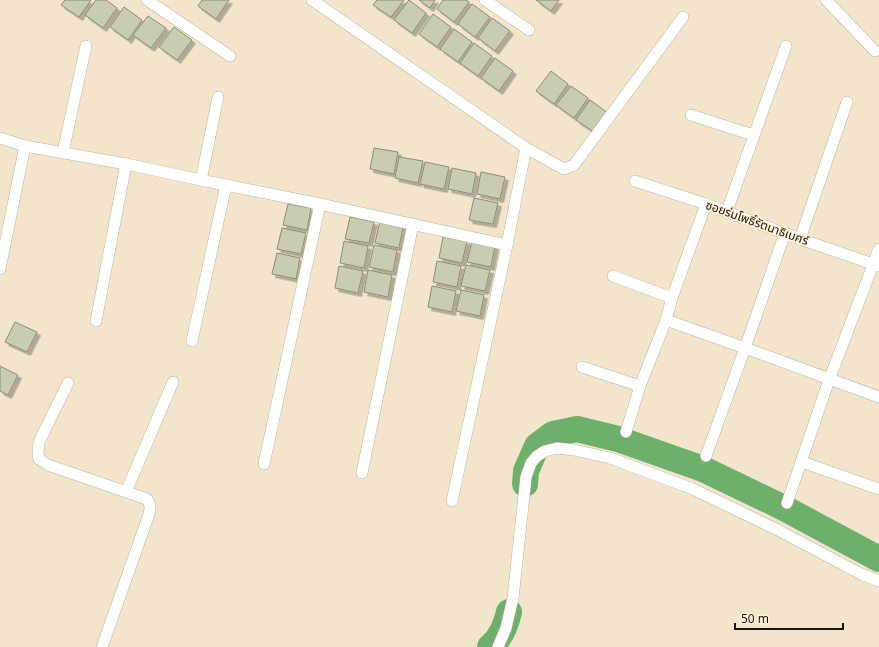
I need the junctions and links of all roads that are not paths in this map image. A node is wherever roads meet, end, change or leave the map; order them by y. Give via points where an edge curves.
1 (147, 0) edge
2 (312, 0) edge
3 (485, 0) edge
4 (826, 0) edge
5 (683, 17) dead end
6 (529, 30) dead end
7 (86, 46) dead end
8 (786, 46) dead end
9 (875, 51) dead end
10 (230, 56) dead end
11 (218, 97) dead end
12 (848, 102) dead end
13 (691, 115) dead end
14 (753, 135) junction
15 (0, 138) edge
16 (25, 146) junction
17 (526, 148) junction
18 (63, 152) junction
19 (126, 164) junction
20 (201, 180) junction
21 (635, 181) dead end
22 (226, 184) junction
23 (320, 204) junction
24 (706, 204) junction
25 (727, 211) junction
26 (413, 224) junction
27 (785, 233) junction
28 (800, 239) junction
29 (507, 245) junction
30 (879, 249) edge
31 (876, 265) edge
32 (0, 269) edge
33 (613, 276) dead end
34 (672, 298) junction
35 (666, 320) junction
36 (96, 321) dead end
37 (192, 342) dead end
38 (745, 348) junction
39 (582, 367) dead end
40 (830, 380) junction
41 (173, 382) dead end
42 (68, 383) dead end
43 (640, 386) junction
44 (879, 397) edge
45 (626, 432) dead end
46 (706, 456) dead end
47 (802, 462) junction
48 (264, 464) dead end
49 (362, 474) dead end
50 (879, 489) edge
51 (126, 492) junction
52 (452, 501) dead end
53 (787, 503) dead end
54 (879, 581) edge
55 (102, 647) edge
56 (498, 647) edge

1 - 10 street
2 - 17 street
3 - 6 street
4 - 9 street
5 - 17 street via 574,165 564,169
7 - 18 street
8 - 14 street
11 - 20 street
12 - 28 street
13 - 14 street
14 - 25 street
15 - 16 street
16 - 18 street
16 - 32 street
17 - 29 street
18 - 19 street
19 - 20 street
19 - 36 street
20 - 22 street
21 - 24 street, ซอยร่มโพธิ์รัตนาธิเบศร์
22 - 23 street
22 - 37 street
23 - 26 street
23 - 48 street
24 - 25 street, ซอยร่มโพธิ์รัตนาธิเบศร์
24 - 34 street
25 - 27 street, ซอยร่มโพธิ์รัตนาธิเบศร์
26 - 29 street
26 - 49 street
27 - 28 street, ซอยร่มโพธิ์รัตนาธิเบศร์
27 - 38 street
28 - 31 street, ซอยร่มโพธิ์รัตนาธิเบศร์
29 - 52 street
30 - 31 street
31 - 40 street
33 - 34 street
34 - 35 street
35 - 38 street
35 - 43 street
38 - 40 street
38 - 46 street
39 - 43 street
40 - 44 street
40 - 47 street
41 - 51 street
42 - 51 street via 39,442 39,459
43 - 45 street
47 - 50 street
47 - 53 street
51 - 55 street via 147,499 150,511
54 - 56 street via 693,489 610,458 557,448 544,451 537,456 531,463 526,477 513,598 506,628

